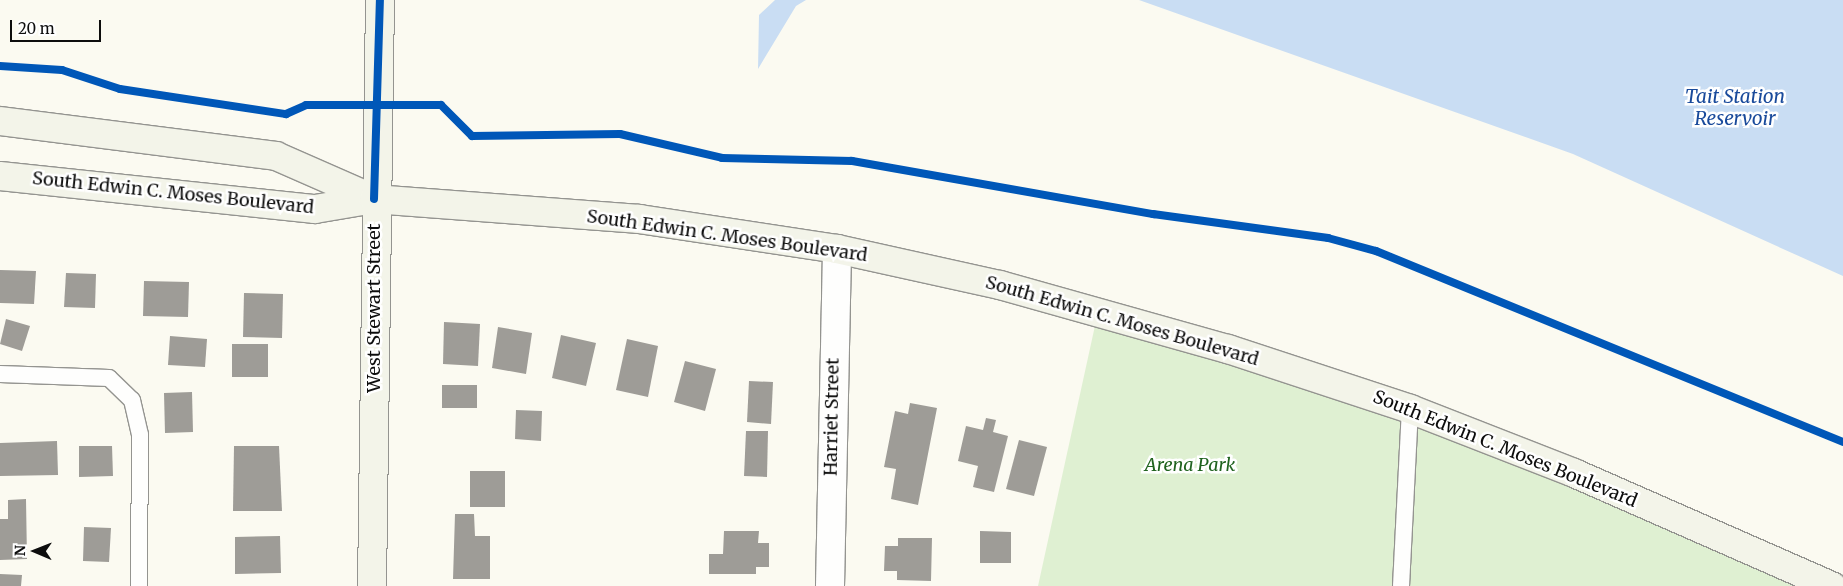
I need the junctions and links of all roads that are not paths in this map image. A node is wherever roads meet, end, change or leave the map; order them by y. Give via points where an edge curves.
1 (380, 0) edge
2 (0, 121) edge
3 (0, 176) edge
4 (374, 199) junction
5 (837, 248) junction
6 (0, 374) edge
7 (1410, 408) junction
8 (139, 586) edge
9 (372, 586) edge
10 (830, 586) edge
11 (1401, 586) edge
12 (1832, 586) edge

1 - 4 main road, West Stewart Street
2 - 4 main road, South Edwin C. Moses Boulevard via 276,156
3 - 4 main road, South Edwin C. Moses Boulevard via 315,209
4 - 5 main road, South Edwin C. Moses Boulevard via 639,219
4 - 9 main road, West Stewart Street
5 - 7 main road, South Edwin C. Moses Boulevard via 1009,287 1228,349
5 - 10 street, Harriet Street
6 - 8 lane via 109,378 132,400 140,435
7 - 11 lane
7 - 12 main road, South Edwin C. Moses Boulevard via 1574,473

